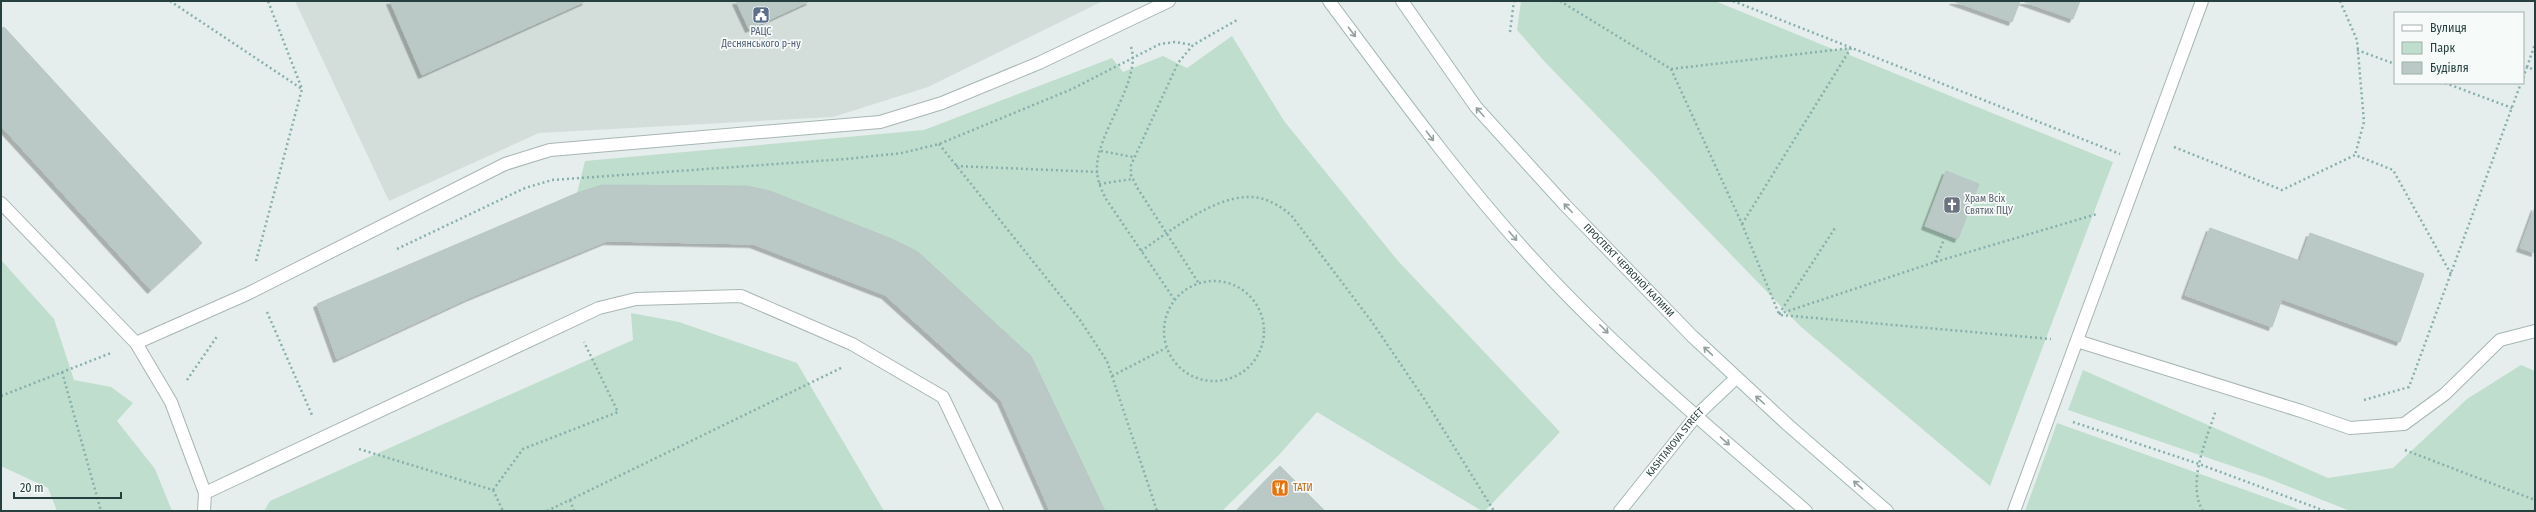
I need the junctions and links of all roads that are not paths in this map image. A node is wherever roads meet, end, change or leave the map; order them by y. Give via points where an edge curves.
1 (1169, 1) edge
2 (1329, 1) edge
3 (1402, 1) edge
4 (2202, 1) edge
5 (1, 203) edge
6 (2535, 331) edge
7 (2077, 341) junction
8 (136, 343) junction
9 (1736, 378) junction
10 (1696, 416) junction
11 (205, 493) junction
12 (204, 511) edge
13 (997, 511) edge
14 (1620, 511) edge
15 (1806, 511) edge
16 (1887, 511) edge
17 (2014, 511) edge

1 - 8 main road via 1039,63 942,104 880,122 550,150 504,164 247,294
2 -> 10 main road via 1438,147 1532,258 1651,376
9 -> 3 main road, ПРОСПЕКТ ЧЕРВОНОЇ КАЛИНИ via 1582,222 1476,107
4 - 7 main road
5 - 8 main road
6 - 7 main road via 2500,340 2446,394 2404,424 2350,428
7 - 17 main road
8 - 11 main road via 171,402
9 - 10 main road, KASHTANOVA STREET
16 -> 9 main road, ПРОСПЕКТ ЧЕРВОНОЇ КАЛИНИ
10 - 14 main road, KASHTANOVA STREET
10 -> 15 main road
11 - 12 main road
11 - 13 main road via 599,308 636,299 741,296 852,344 943,397

